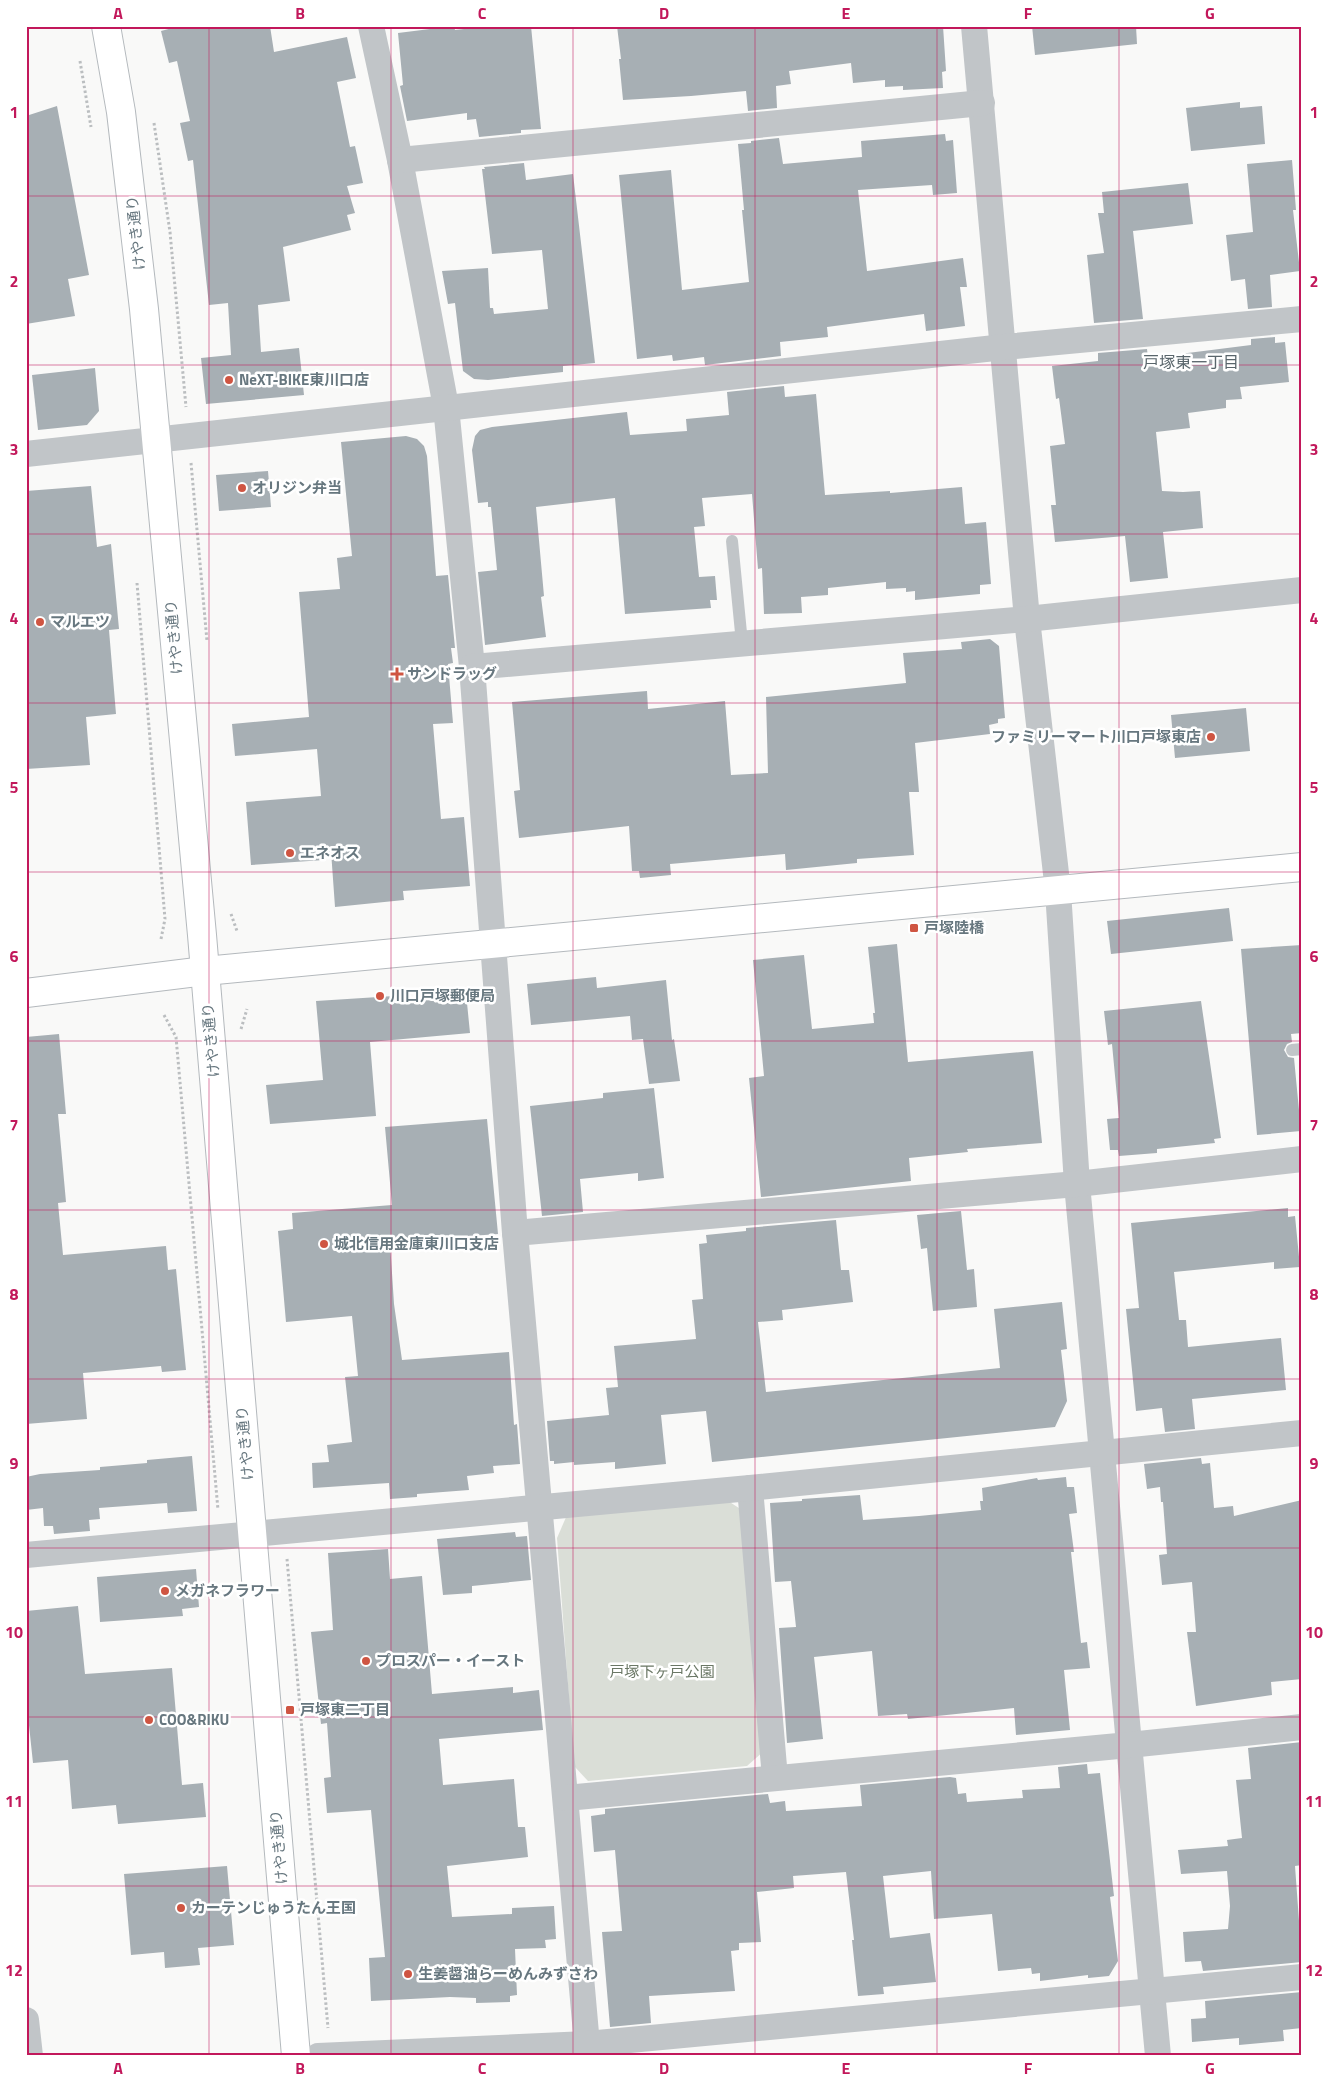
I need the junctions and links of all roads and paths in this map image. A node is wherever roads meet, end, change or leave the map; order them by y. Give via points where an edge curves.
1 (106, 26) edge
2 (371, 26) edge
3 (974, 26) edge
4 (79, 54) dead end
5 (982, 103) junction
6 (91, 129) dead end
7 (400, 160) junction
8 (1302, 318) edge
9 (1004, 347) junction
10 (446, 407) junction
11 (156, 439) junction
12 (26, 454) edge
13 (732, 541) dead end
14 (136, 573) dead end
15 (1302, 590) edge
16 (1027, 619) junction
17 (742, 643) junction
18 (472, 667) junction
19 (1302, 868) edge
20 (1058, 891) junction
21 (161, 939) dead end
22 (493, 945) junction
23 (206, 971) junction
24 (26, 994) edge
25 (1302, 1159) edge
26 (1077, 1184) junction
27 (515, 1234) junction
28 (1302, 1433) edge
29 (1102, 1452) junction
30 (750, 1488) junction
31 (539, 1506) junction
32 (253, 1534) junction
33 (26, 1555) edge
34 (1302, 1727) edge
35 (1129, 1745) junction
36 (775, 1778) junction
37 (566, 1798) junction
38 (1302, 1977) edge
39 (1152, 1991) junction
40 (26, 2020) edge
41 (587, 2050) edge
42 (30, 2056) edge
43 (296, 2056) edge
44 (318, 2056) edge
45 (1158, 2056) edge

1 - 11 street, けやき通り via 133,203
2 - 7 street
3 - 5 street
4 - 6 path
5 - 7 street
5 - 9 street
7 - 10 street
8 - 9 street
9 - 10 street
9 - 16 street
10 - 11 street
10 - 18 street
11 - 12 street
11 - 23 street, けやき通り
13 - 17 lane
14 - 21 path via 165,919
15 - 16 street
16 - 17 street
16 - 20 street
17 - 18 street
18 - 22 street
19 - 20 street
20 - 22 street
20 - 26 street
22 - 23 street
22 - 27 street
23 - 24 street
23 - 32 street, けやき通り
25 - 26 street
26 - 27 street
26 - 29 street
27 - 31 street
28 - 29 street
29 - 30 street
29 - 35 street
30 - 31 street
30 - 36 street
31 - 32 street
31 - 37 street
32 - 33 street
32 - 43 street, けやき通り
34 - 35 street
35 - 36 street
35 - 39 street
36 - 37 street
37 - 41 street
38 - 39 street
39 - 41 street
39 - 45 street
40 - 42 street
41 - 44 street

